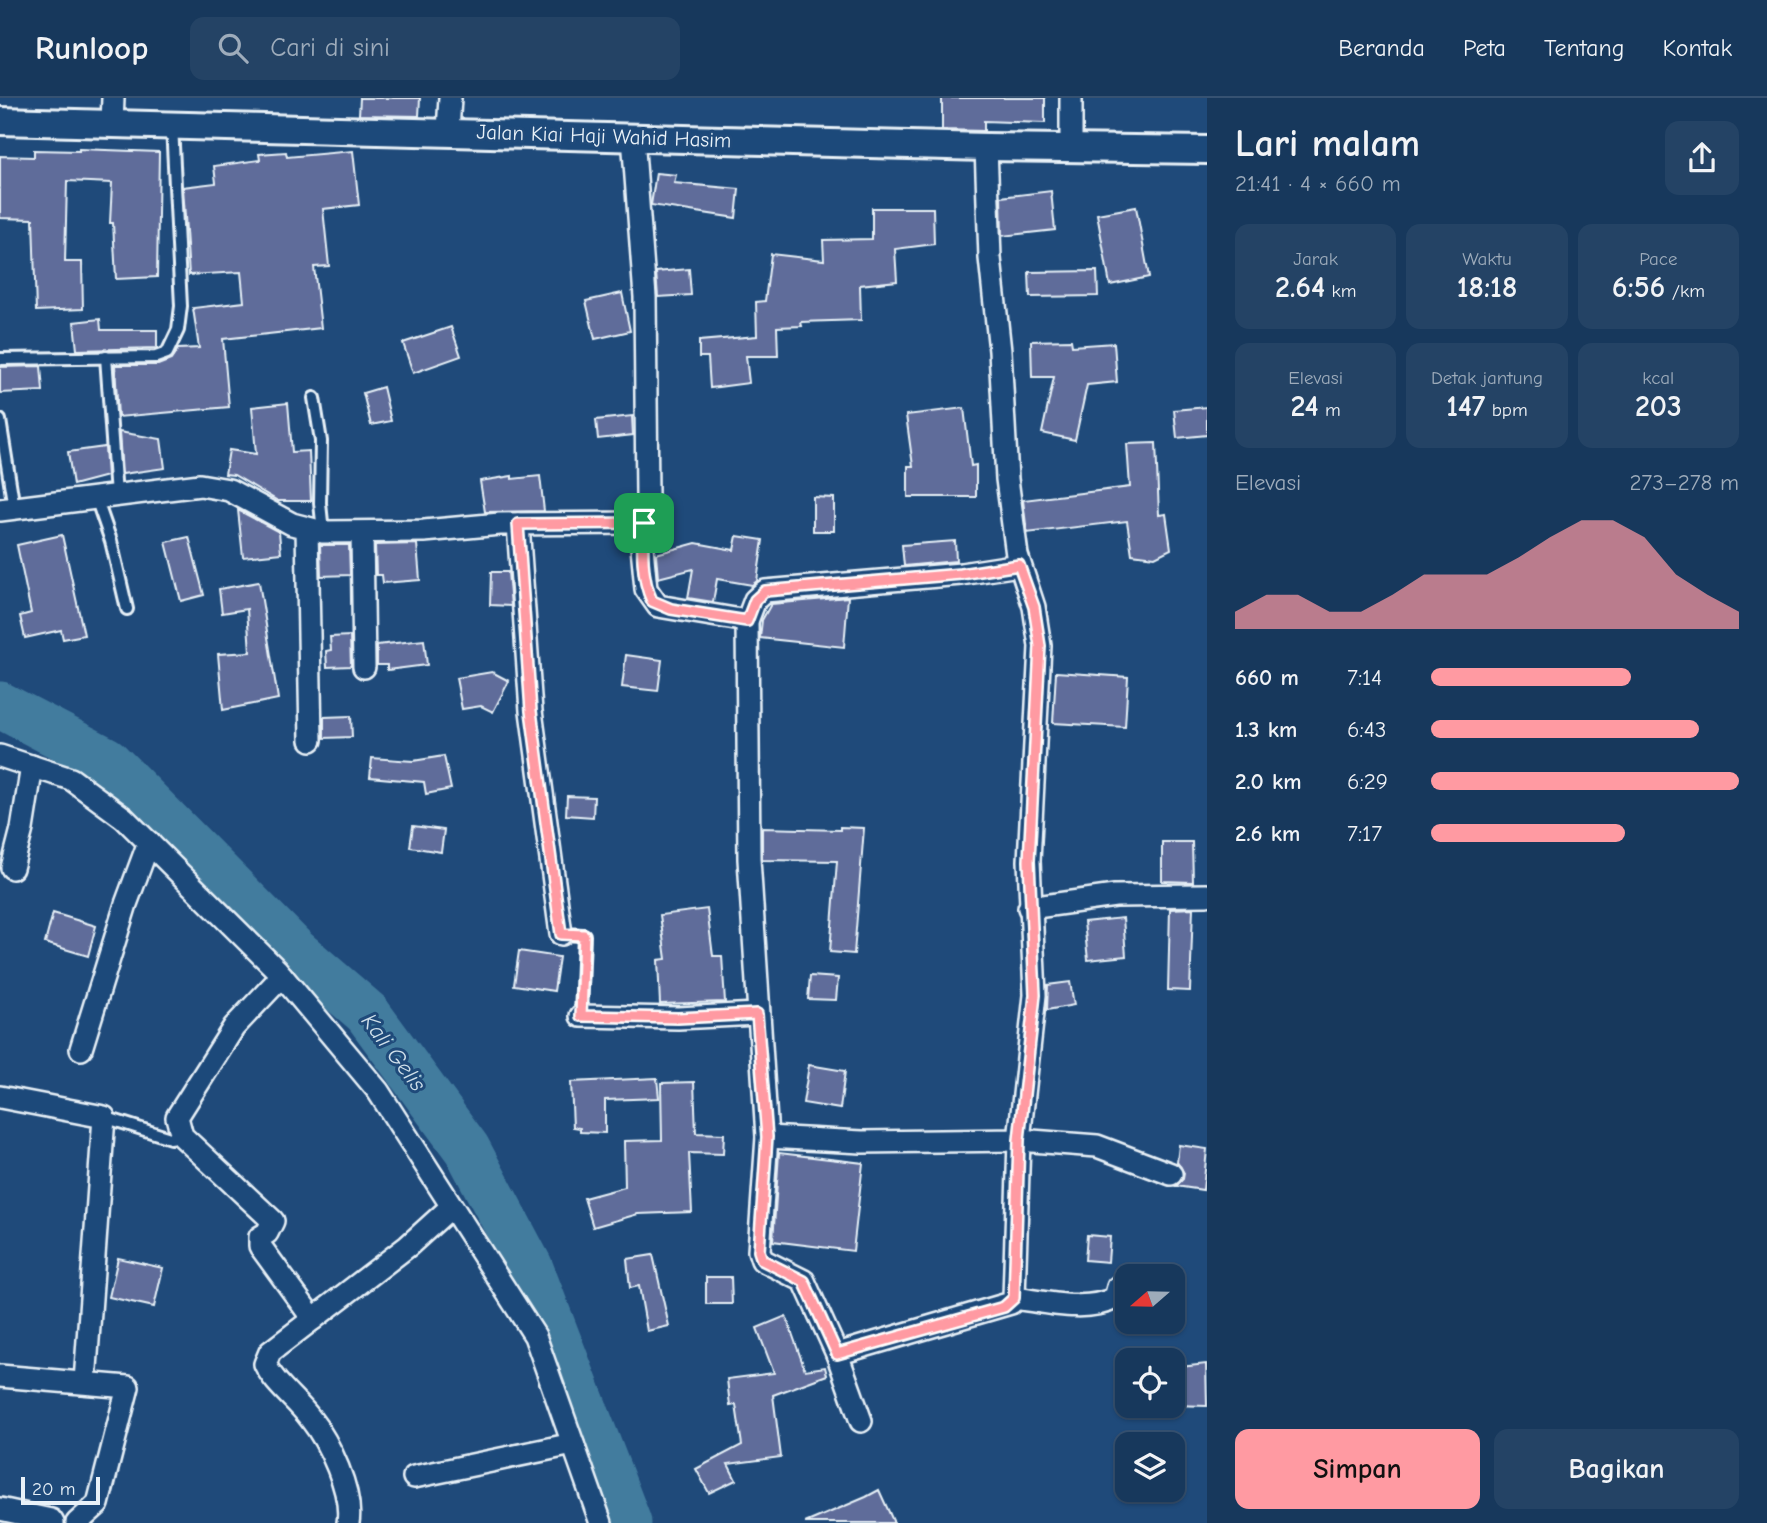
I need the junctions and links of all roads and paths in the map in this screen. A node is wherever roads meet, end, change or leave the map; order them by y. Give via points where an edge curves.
1 (450, 98) edge
2 (1071, 98) edge
3 (112, 111) edge
4 (0, 121) edge
5 (172, 125) junction
6 (448, 131) junction
7 (633, 136) junction
8 (986, 147) junction
9 (1071, 148) junction
10 (1207, 150) edge
11 (106, 357) junction
12 (0, 359) edge
13 (314, 398) dead end
14 (0, 420) edge
15 (106, 497) junction
16 (7, 509) edge
17 (644, 523) junction
18 (518, 524) junction
19 (315, 530) junction
20 (362, 533) junction
21 (1019, 565) junction
22 (127, 609) dead end
23 (747, 621) junction
24 (365, 667) dead end
25 (311, 740) dead end
26 (0, 755) edge
27 (32, 766) junction
28 (149, 842) junction
29 (12, 868) dead end
30 (1207, 895) edge
31 (1029, 908) junction
32 (561, 934) joint
33 (282, 976) junction
34 (757, 1014) junction
35 (581, 1016) joint
36 (81, 1049) dead end
37 (0, 1097) edge
38 (104, 1117) junction
39 (182, 1136) junction
40 (767, 1137) junction
41 (1019, 1140) junction
42 (1171, 1174) dead end
43 (451, 1207) junction
44 (1014, 1298) junction
45 (1115, 1298) edge
46 (313, 1318) junction
47 (837, 1354) junction
48 (0, 1376) edge
49 (85, 1382) junction
50 (861, 1420) dead end
51 (573, 1444) junction
52 (414, 1476) dead end
53 (0, 1509) edge
54 (53, 1523) edge
55 (76, 1523) edge
56 (348, 1523) edge
57 (601, 1523) edge

1 - 6 street
2 - 9 street
3 - 4 street, Jalan Kiai Haji Wahid Hasim
3 - 5 street, Jalan Kiai Haji Wahid Hasim
5 - 6 street, Jalan Kiai Haji Wahid Hasim
5 - 11 lane via 181,306 178,330 167,353
6 - 7 street, Jalan Kiai Haji Wahid Hasim
7 - 8 street, Jalan Kiai Haji Wahid Hasim
7 - 17 street via 645,297
8 - 9 street, Jalan Kiai Haji Wahid Hasim
8 - 21 street via 1007,479
9 - 10 street, Jalan Kiai Haji Wahid Hasim
11 - 12 lane
11 - 15 lane
13 - 19 lane via 321,440
14 - 16 lane
15 - 16 street
15 - 19 street via 200,485 229,491 292,524
15 - 22 lane
17 - 18 street
17 - 23 street via 646,589 652,601 671,609
18 - 20 street
18 - 32 street via 531,711
19 - 20 street
19 - 25 street
20 - 24 street
21 - 23 street via 765,591 755,600
21 - 31 street via 1034,607 1040,646
23 - 34 street via 746,783
26 - 27 street
27 - 28 street via 71,779
27 - 29 street
28 - 33 street
28 - 36 street
30 - 31 street via 1115,896
31 - 41 street via 1035,995
32 - 35 lane via 584,935
33 - 39 street via 234,1027 205,1069 177,1117
33 - 43 street via 378,1091
34 - 35 street
34 - 40 street
37 - 38 street
38 - 39 lane via 170,1138
38 - 49 street
39 - 46 street via 273,1221 260,1237 260,1247
40 - 41 street via 862,1142
40 - 47 street via 759,1251 762,1260 804,1281
41 - 42 street via 1097,1146
41 - 44 street
43 - 46 street
43 - 51 street via 535,1336
44 - 45 street via 1056,1304 1104,1304
44 - 47 street via 1004,1307
46 - 56 street via 270,1352 265,1364 318,1430 345,1486 350,1504
47 - 50 street
48 - 49 street
49 - 55 street via 128,1387 98,1504
51 - 52 street
51 - 57 street
53 - 54 street

